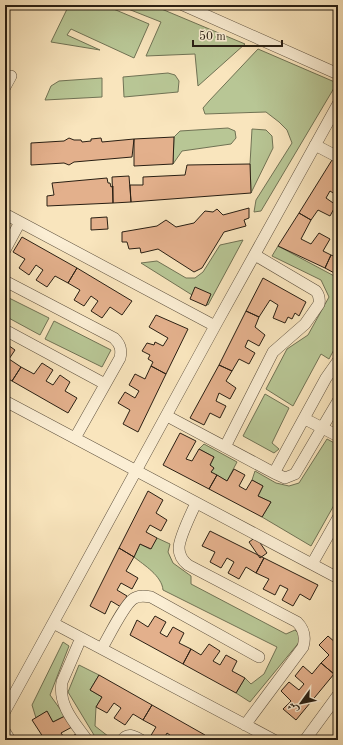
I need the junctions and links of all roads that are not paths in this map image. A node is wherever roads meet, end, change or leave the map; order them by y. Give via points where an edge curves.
1 (183, 5) edge
2 (205, 10) edge
3 (338, 74) edge
4 (11, 76) dead end
5 (5, 87) edge
6 (338, 104) edge
7 (316, 145) junction
8 (338, 157) edge
9 (5, 214) edge
10 (20, 222) junction
11 (5, 250) edge
12 (255, 255) junction
13 (5, 281) edge
14 (215, 326) junction
15 (5, 330) edge
16 (337, 364) edge
17 (105, 384) junction
18 (5, 401) edge
19 (338, 401) edge
20 (167, 416) junction
21 (305, 419) junction
22 (323, 428) junction
23 (338, 436) edge
24 (76, 438) junction
25 (225, 447) junction
26 (137, 471) junction
27 (274, 473) junction
28 (196, 503) junction
29 (338, 519) edge
30 (312, 564) junction
31 (338, 578) edge
32 (53, 623) junction
33 (81, 638) junction
34 (102, 648) junction
35 (259, 657) dead end
36 (338, 695) edge
37 (5, 710) edge
38 (245, 725) junction
39 (5, 732) edge
40 (10, 740) edge
41 (86, 740) edge
42 (122, 740) edge
43 (141, 740) edge
44 (274, 740) edge
45 (305, 740) edge

1 - 2 street
2 - 3 street
4 - 5 street
6 - 7 street
7 - 8 street
7 - 12 street
9 - 10 street
10 - 11 street
10 - 14 street
12 - 14 street
12 - 25 street via 316,291 320,300 308,321 273,352
13 - 17 street via 118,342 122,352
14 - 20 street
15 - 17 street
16 - 21 street via 326,378
17 - 24 street
18 - 24 street
19 - 22 street
20 - 25 street
20 - 26 street
21 - 22 street
21 - 27 street
22 - 23 street
22 - 27 street via 295,474 285,478
24 - 26 street
25 - 27 street
26 - 28 street
26 - 32 street
28 - 30 street
28 - 38 street via 179,544 179,554 184,562 297,622 304,634 303,647
29 - 30 street
30 - 31 street
32 - 33 street
32 - 37 street
33 - 34 street
33 - 41 street via 60,689 66,710
34 - 35 street via 128,604 136,597 146,596
34 - 38 street
36 - 45 street
38 - 44 street
39 - 40 street
42 - 43 street via 125,736 131,735

